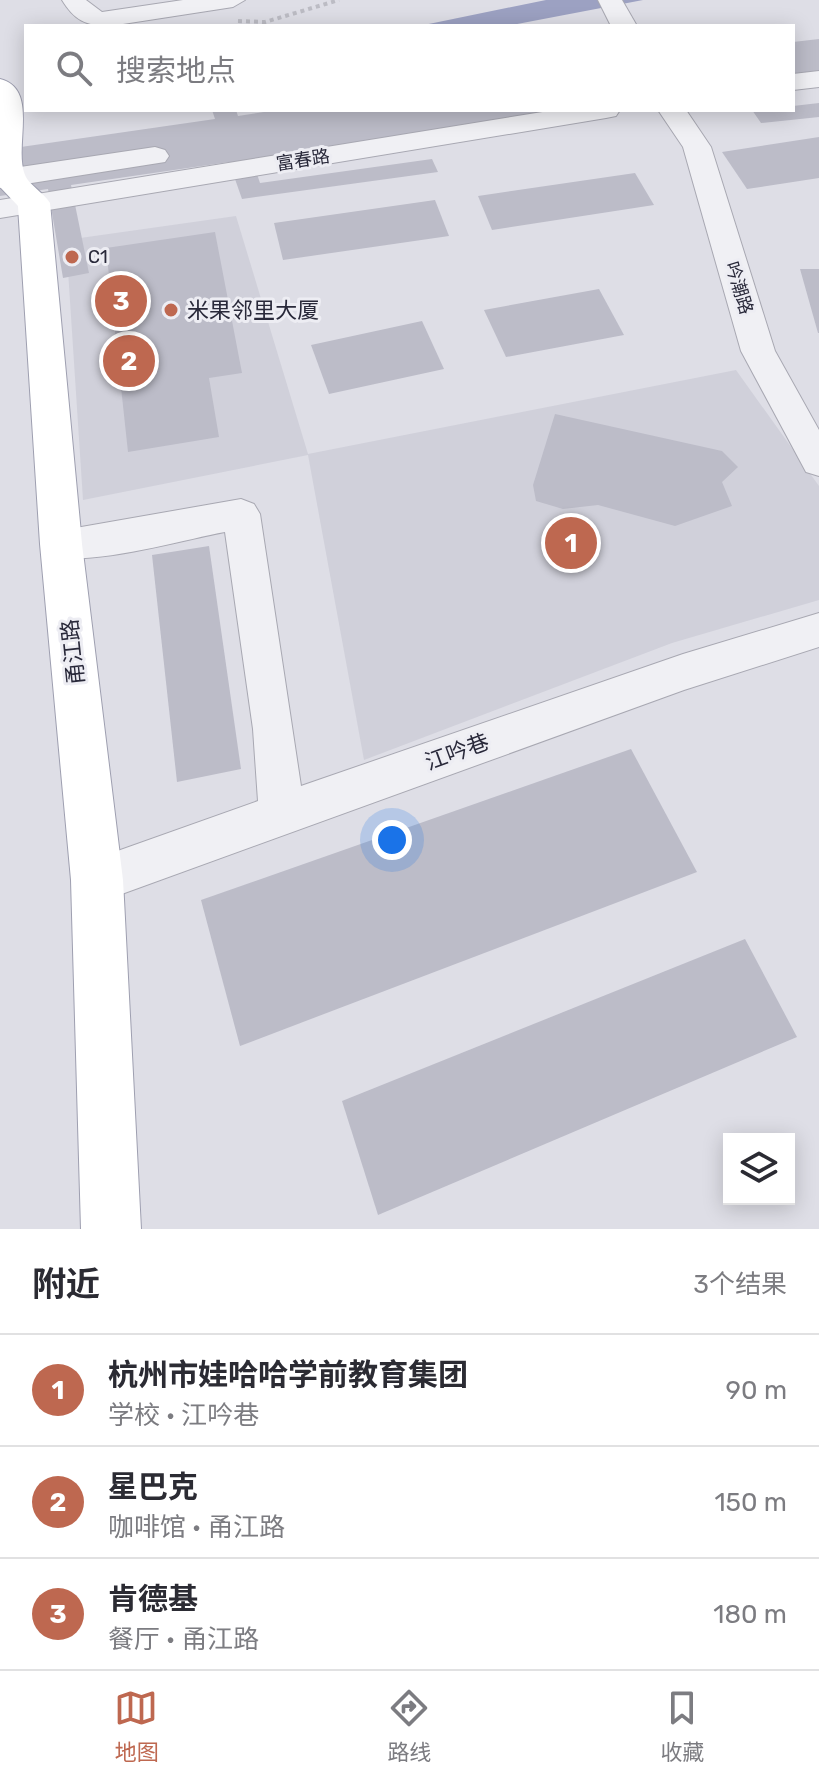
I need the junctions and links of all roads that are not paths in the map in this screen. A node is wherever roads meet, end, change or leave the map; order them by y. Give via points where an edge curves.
1 (74, 0) edge
2 (234, 11) edge
3 (819, 65) edge
4 (795, 67) edge
5 (819, 79) edge
6 (795, 82) edge
7 (4, 100) edge
8 (461, 112) edge
9 (591, 112) edge
10 (673, 112) edge
11 (11, 192) edge
12 (819, 462) edge
13 (219, 494) dead end
14 (105, 540) junction
15 (61, 544) junction
16 (819, 630) edge
17 (282, 815) junction
18 (97, 880) junction
19 (111, 1229) edge

1 - 2 street via 81,11 99,20
3 - 4 street
5 - 6 street
7 - 11 main road, 甬江路
8 - 11 street, 富春路
9 - 11 street, 富春路
10 - 12 street, 吟潮路 via 697,147 758,351
11 - 15 main road, 甬江路
13 - 14 street via 141,508
14 - 15 street
14 - 17 street via 241,514
15 - 18 main road, 甬江路
16 - 17 street, 江吟巷 via 683,672
17 - 18 street, 江吟巷
18 - 19 main road, 甬江路

